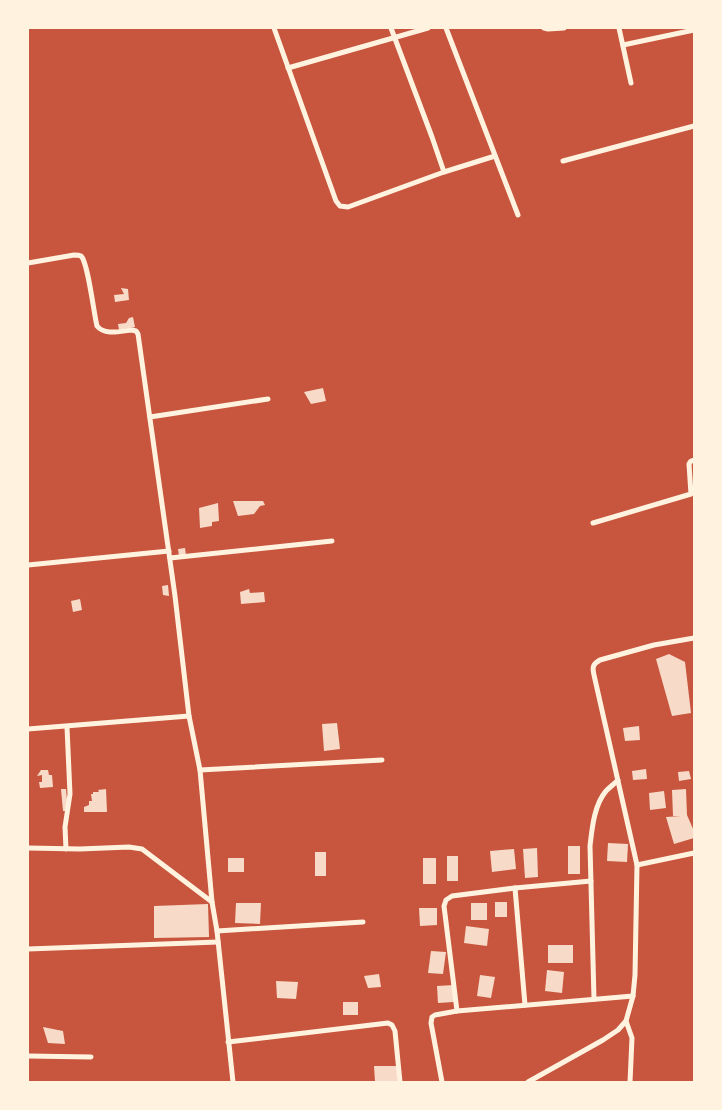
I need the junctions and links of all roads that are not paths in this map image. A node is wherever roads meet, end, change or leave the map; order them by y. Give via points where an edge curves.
1 (274, 28) edge
2 (391, 28) edge
3 (428, 28) edge
4 (446, 28) edge
5 (544, 28) edge
6 (564, 28) edge
7 (619, 28) edge
8 (694, 30) edge
9 (394, 36) junction
10 (623, 45) junction
11 (288, 68) junction
12 (631, 83) dead end
13 (694, 126) edge
14 (495, 156) junction
15 (563, 161) dead end
16 (444, 172) junction
17 (518, 215) dead end
18 (28, 263) edge
19 (268, 399) dead end
20 (150, 417) junction
21 (694, 460) edge
22 (593, 523) dead end
23 (332, 541) dead end
24 (169, 551) junction
25 (170, 558) junction
26 (28, 565) edge
27 (694, 638) edge
28 (189, 716) junction
29 (67, 727) junction
30 (28, 729) edge
31 (382, 760) dead end
32 (200, 770) junction
33 (618, 780) junction
34 (28, 848) edge
35 (66, 849) junction
36 (694, 853) edge
37 (637, 865) junction
38 (591, 881) junction
39 (515, 888) junction
40 (212, 902) junction
41 (363, 922) dead end
42 (217, 931) junction
43 (218, 942) junction
44 (28, 949) edge
45 (633, 996) junction
46 (594, 999) junction
47 (525, 1005) junction
48 (457, 1011) junction
49 (626, 1021) junction
50 (228, 1042) junction
51 (28, 1056) edge
52 (91, 1056) dead end
53 (233, 1082) edge
54 (400, 1082) edge
55 (442, 1082) edge
56 (528, 1082) edge
57 (630, 1082) edge

1 - 11 street
2 - 9 street
3 - 9 street
4 - 14 street
5 - 6 street
7 - 10 street
8 - 10 street
9 - 11 street
9 - 16 street
10 - 12 street
11 - 16 street via 340,206 348,207
13 - 15 street
14 - 16 street
14 - 17 street
18 - 20 street via 74,255 83,258 97,326 105,332 132,330 138,334
19 - 20 street
20 - 24 street
21 - 22 street via 689,464 691,494
23 - 25 street
24 - 25 street
24 - 26 street
25 - 28 street
27 - 33 street via 654,645 594,664 592,669
28 - 29 street
28 - 32 street
29 - 30 street
29 - 35 street via 70,794 65,827
31 - 32 street
32 - 40 street
33 - 37 street
33 - 38 street via 604,793 592,825
34 - 35 street
35 - 40 street via 142,849
36 - 37 street
37 - 45 street
38 - 39 street
38 - 46 street
39 - 47 street
39 - 48 street via 452,896 446,900 444,906
40 - 42 street
41 - 42 street
42 - 43 street
43 - 44 street
43 - 50 street
45 - 46 street
45 - 49 street
46 - 47 street
47 - 48 street
48 - 55 street via 432,1017
49 - 56 street via 603,1040
49 - 57 street via 632,1038
50 - 53 street
50 - 54 street via 388,1023 395,1030
51 - 52 street

